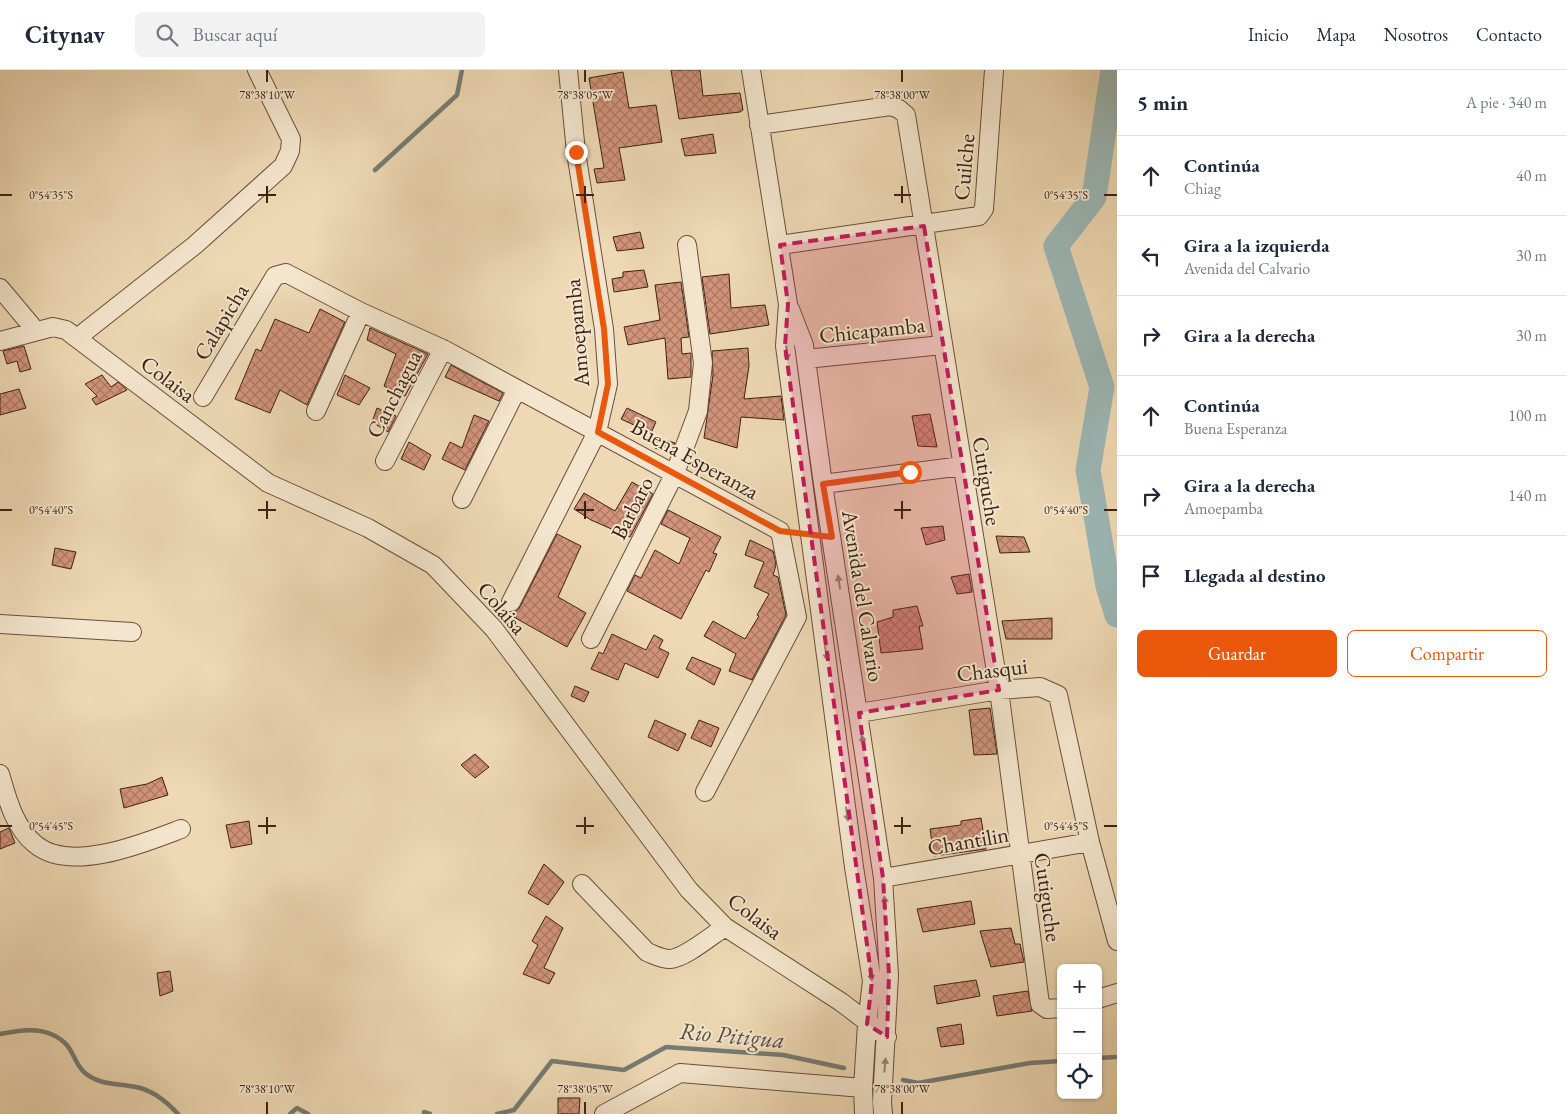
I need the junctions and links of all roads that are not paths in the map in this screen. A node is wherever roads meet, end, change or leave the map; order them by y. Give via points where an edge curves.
1 (257, 70) edge
2 (568, 70) edge
3 (751, 70) edge
4 (994, 70) edge
5 (759, 125) junction
6 (924, 226) junction
7 (687, 245) dead end
8 (780, 245) junction
9 (280, 273) joint
10 (0, 288) edge
11 (788, 304) junction
12 (361, 312) junction
13 (36, 331) junction
14 (77, 338) junction
15 (0, 341) edge
16 (942, 345) junction
17 (443, 349) junction
18 (806, 359) junction
19 (517, 389) junction
20 (203, 397) dead end
21 (316, 411) dead end
22 (598, 432) junction
23 (386, 461) dead end
24 (962, 466) junction
25 (674, 474) junction
26 (823, 484) junction
27 (462, 499) dead end
28 (780, 531) junction
29 (810, 535) junction
30 (832, 537) junction
31 (511, 602) dead end
32 (0, 624) edge
33 (132, 632) dead end
34 (591, 639) dead end
35 (999, 690) junction
36 (859, 713) junction
37 (0, 774) edge
38 (704, 792) dead end
39 (181, 829) dead end
40 (1090, 842) junction
41 (1020, 855) junction
42 (883, 878) junction
43 (582, 884) dead end
44 (725, 927) junction
45 (1117, 941) edge
46 (1117, 993) edge
47 (1102, 998) edge
48 (1057, 1008) edge
49 (867, 1024) junction
50 (887, 1037) junction
51 (863, 1088) junction
52 (604, 1114) edge
53 (864, 1114) edge
54 (883, 1114) edge

1 - 14 street via 291,139 283,166 195,245
2 - 22 street, Amoepamba via 576,152 606,357 608,384
3 - 5 street
4 - 6 street, Cuilche via 984,210 979,216
5 - 6 street, Cutiguche via 890,106 899,109 906,115
5 - 8 street
6 - 8 street, Cuilche
6 - 16 street, Cutiguche
7 - 25 street, Barbaro via 703,363 698,410
8 - 11 street
9 - 12 street, Buena Esperanza via 286,273
9 - 20 street, Calapicha via 275,276
10 - 13 street
11 - 18 street, Avenida del Calvario
11 -> 29 street, Avenida del Calvario via 786,346
12 - 17 street, Buena Esperanza
12 - 21 street
13 - 14 street, Colaisa via 53,327 66,330
13 - 15 street, Colaisa
14 - 44 street, Colaisa via 268,483 368,528 433,566 494,629 689,890
16 - 18 street, Chicapamba
16 - 24 street, Cutiguche
17 - 19 street, Buena Esperanza
17 - 23 street, Canchagua
18 - 26 street, Avenida del Calvario
19 - 22 street, Buena Esperanza
19 - 27 street
22 - 25 street, Buena Esperanza
22 - 31 street, Amoepamba
24 - 26 street
24 - 35 street, Cutiguche
25 - 28 street, Buena Esperanza
25 - 34 street, Barbaro
26 - 30 street, Avenida del Calvario
28 - 29 street
28 - 38 street via 797,617
29 - 30 street
29 -> 49 street, Avenida del Calvario via 872,982
36 -> 30 street, Avenida del Calvario
32 - 33 street
35 - 36 street, Chasqui
35 - 40 street, Chasqui via 1040,687 1058,695
35 - 41 street, Cutiguche
42 -> 36 street, Avenida del Calvario
37 - 39 street via 8,804 21,829 35,845 54,854 85,856 107,852
40 - 41 street, Chantilin
40 - 45 street, Chasqui
41 - 42 street, Chantilin
41 - 48 street, Cutiguche via 1040,1004 1047,1009
50 -> 42 street, Avenida del Calvario via 889,975
43 - 44 street via 647,952 659,958 672,959
44 - 49 street, Colaisa via 842,1002
46 - 47 street
49 - 50 street, Colaisa
49 - 51 street, Avenida del Calvario
54 -> 50 street, Avenida del Calvario
51 - 52 street via 680,1074
51 - 53 street, Avenida del Calvario

